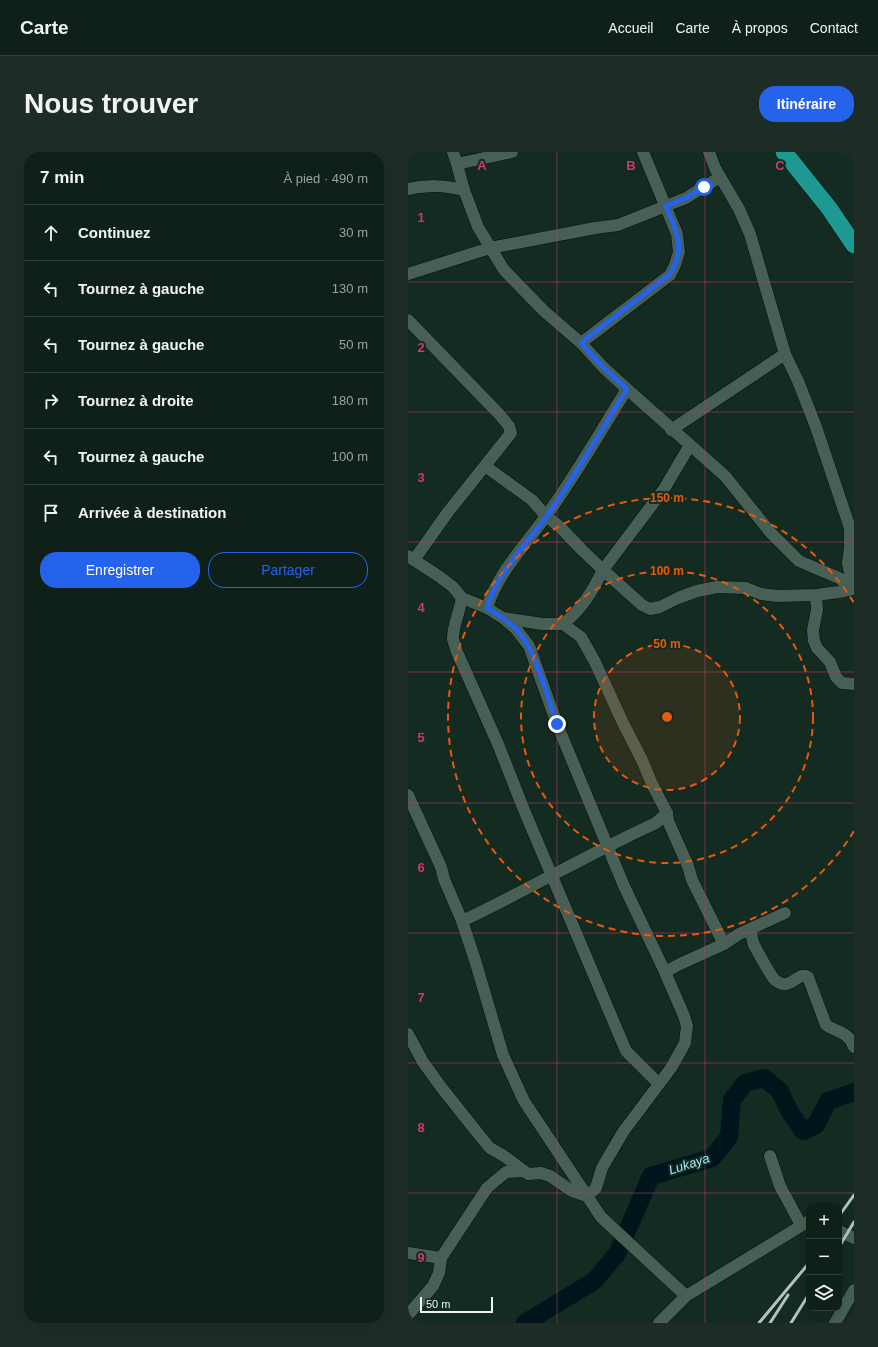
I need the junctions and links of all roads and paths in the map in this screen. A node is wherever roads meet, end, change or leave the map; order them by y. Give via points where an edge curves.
1 (453, 152) edge
2 (512, 152) edge
3 (642, 152) edge
4 (708, 152) edge
5 (784, 152) edge
6 (457, 164) junction
7 (720, 177) junction
8 (408, 189) edge
9 (464, 190) junction
10 (666, 206) junction
11 (854, 245) edge
12 (490, 248) junction
13 (408, 274) edge
14 (408, 320) edge
15 (581, 343) junction
16 (785, 354) junction
17 (627, 389) junction
18 (671, 430) junction
19 (690, 445) junction
20 (485, 466) junction
21 (546, 516) junction
22 (411, 558) edge
23 (603, 570) junction
24 (853, 589) edge
25 (816, 595) junction
26 (462, 598) junction
27 (487, 608) junction
28 (503, 618) junction
29 (563, 624) junction
30 (854, 684) edge
31 (408, 795) edge
32 (667, 814) junction
33 (608, 846) junction
34 (552, 874) junction
35 (785, 913) dead end
36 (462, 921) junction
37 (750, 929) junction
38 (724, 944) junction
39 (665, 972) junction
40 (408, 1034) edge
41 (854, 1047) edge
42 (659, 1084) junction
43 (770, 1156) dead end
44 (524, 1171) junction
45 (587, 1196) junction
46 (805, 1223) edge
47 (842, 1232) edge
48 (854, 1238) edge
49 (408, 1253) edge
50 (441, 1258) junction
51 (854, 1290) edge
52 (686, 1296) junction
53 (408, 1315) edge
54 (659, 1323) edge
55 (835, 1323) edge

1 - 6 street
2 - 6 street
3 - 10 street
4 - 7 street
5 - 11 highway via 829,208
6 - 9 street
7 - 10 street via 686,198
7 - 16 street via 750,234
8 - 9 street via 431,185
9 - 12 street via 478,227
10 - 12 street via 618,226 594,228
10 - 15 street via 678,234 679,252 670,274
12 - 13 street
12 - 15 street via 504,270 544,311
14 - 20 street via 509,426 511,433
15 - 17 street
16 - 18 street
16 - 24 street via 813,421 850,528 848,563
17 - 18 street
17 - 21 street via 578,470
18 - 19 street
19 - 23 street via 664,489
19 - 24 street via 725,476 770,532 799,561 839,578
20 - 21 street via 532,500
20 - 22 street
21 - 23 street
21 - 27 street via 500,577
22 - 26 street via 440,577
23 - 25 street via 650,609 660,608 696,591 717,587 746,588 777,596
23 - 29 street via 576,614
24 - 25 street
25 - 30 street via 814,641 842,684
26 - 27 street
26 - 34 street via 453,640
27 - 28 street
28 - 29 street via 542,624
28 - 33 street via 516,629 528,646 557,724
29 - 32 street via 581,637 595,662
31 - 36 street
32 - 33 street via 656,823
32 - 38 street via 692,880
33 - 34 street
33 - 39 street via 635,911
34 - 36 street
34 - 42 street via 626,1050
35 - 37 street
36 - 45 street via 503,1055 524,1101
37 - 38 street
37 - 41 street via 753,943 775,980 787,984 801,976 808,977 826,1025 842,1032 851,1040
38 - 39 street
39 - 42 street via 687,1026 685,1044
40 - 44 street via 423,1062 461,1114 490,1148
42 - 45 street via 623,1132 602,1168 596,1188
43 - 46 street via 780,1186
44 - 45 street via 528,1174 541,1173 550,1176 572,1191
44 - 50 street via 506,1172 487,1188
45 - 52 street via 601,1217
46 - 52 street
47 - 48 street
49 - 50 street
50 - 53 street via 434,1286
51 - 55 street
52 - 54 street

